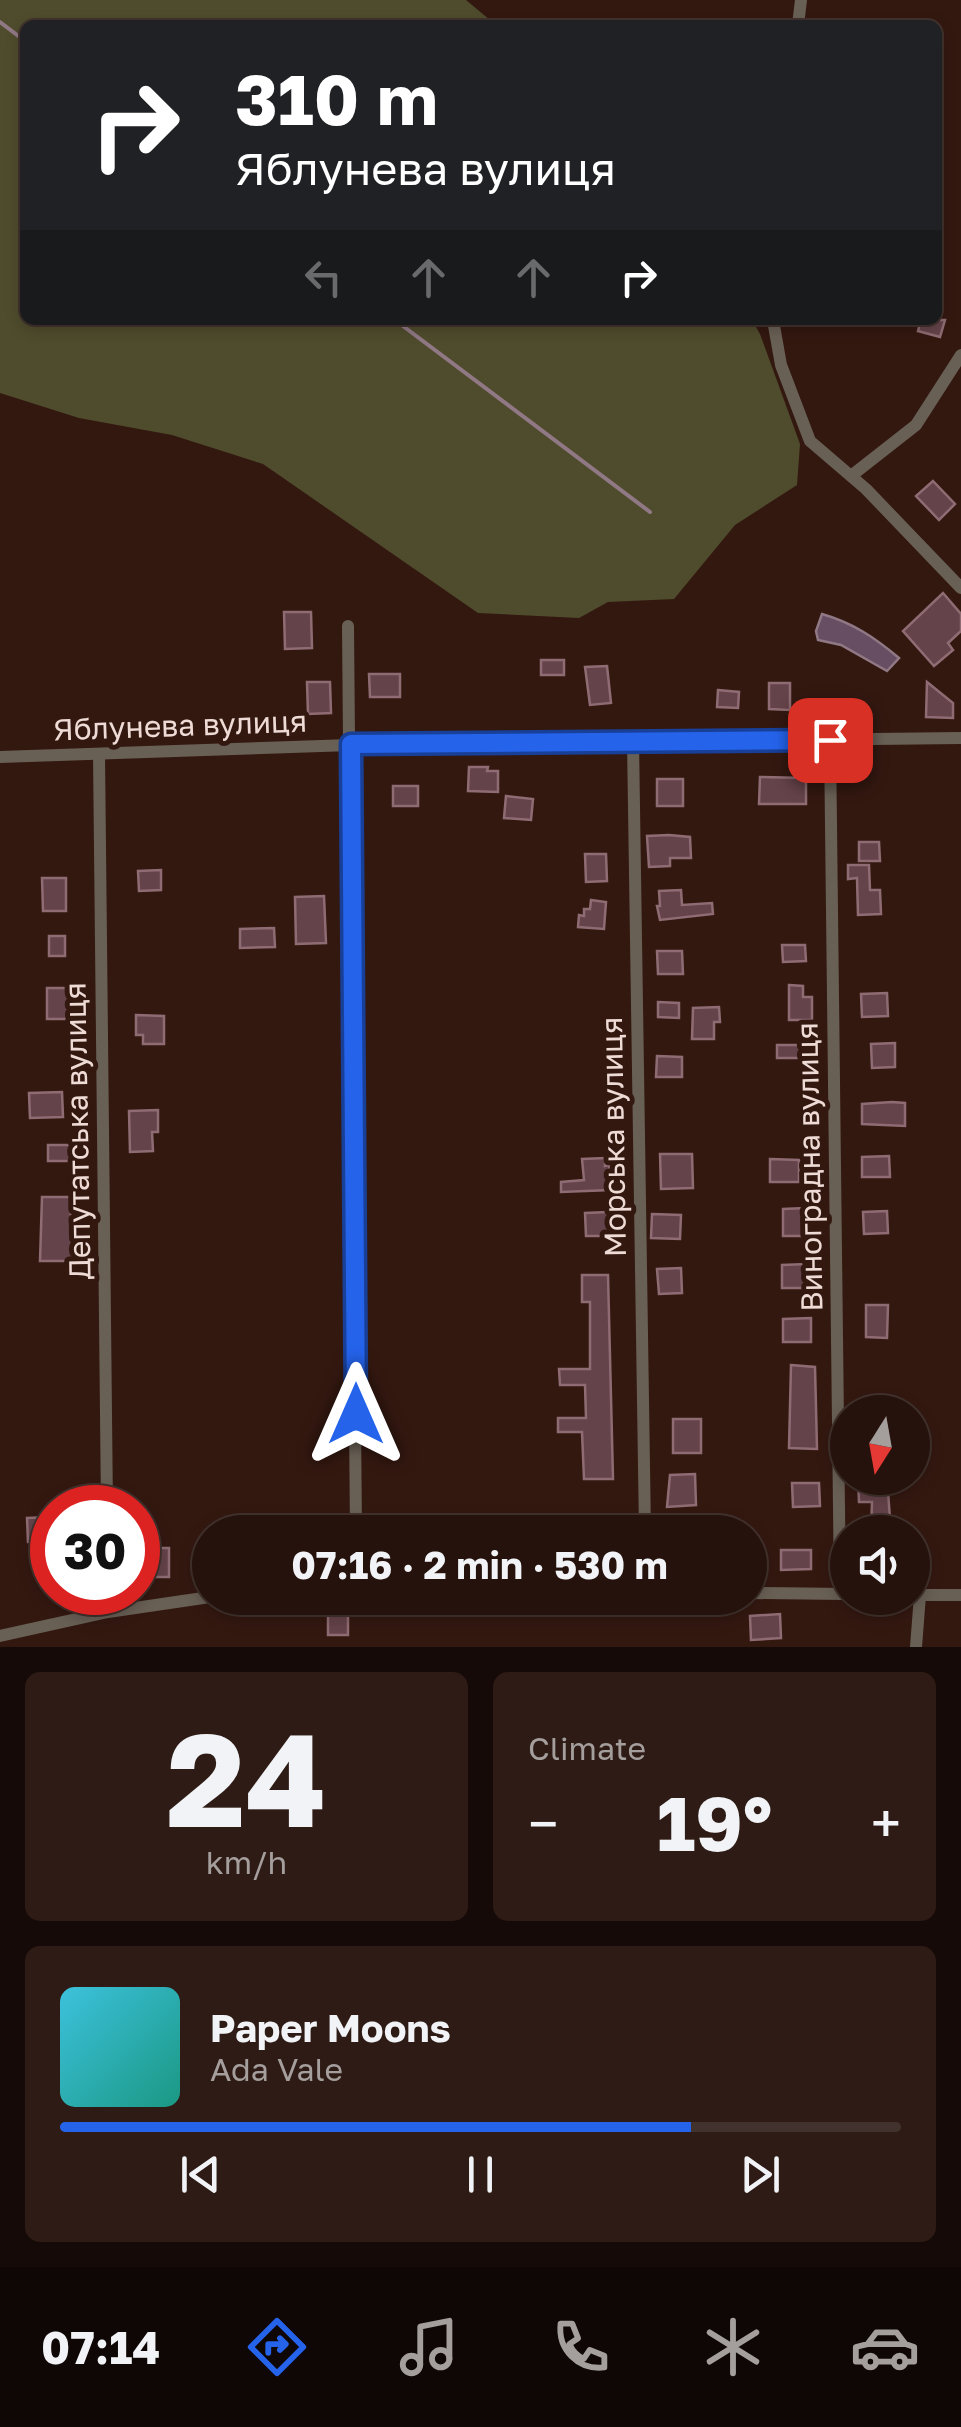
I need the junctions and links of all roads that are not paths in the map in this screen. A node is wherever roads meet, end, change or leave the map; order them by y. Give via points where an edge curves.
1 (774, 325) edge
2 (961, 355) edge
3 (851, 476) junction
4 (961, 588) edge
5 (348, 626) dead end
6 (961, 738) edge
7 (830, 740) junction
8 (633, 741) junction
9 (351, 744) junction
10 (99, 754) junction
11 (0, 757) edge
12 (107, 1485) edge
13 (356, 1515) edge
14 (646, 1515) edge
15 (843, 1515) edge
16 (767, 1593) edge
17 (830, 1594) edge
18 (930, 1595) edge
19 (961, 1595) edge
20 (192, 1600) edge
21 (160, 1604) edge
22 (94, 1615) edge
23 (916, 1615) edge
24 (0, 1636) edge
25 (916, 1647) edge

1 - 3 street via 781,365 810,441
2 - 3 street via 916,425
3 - 4 street
5 - 9 street
6 - 7 street, Яблунева вулиця
7 - 8 street, Яблунева вулиця
7 - 15 street, Виноградна вулиця
8 - 9 street, Яблунева вулиця
8 - 14 street, Морська вулиця
9 - 10 street, Яблунева вулиця
9 - 13 street
10 - 11 street, Яблунева вулиця
10 - 12 street, Депутатська вулиця
16 - 17 street
18 - 19 street
20 - 21 street
22 - 24 street
23 - 25 street

